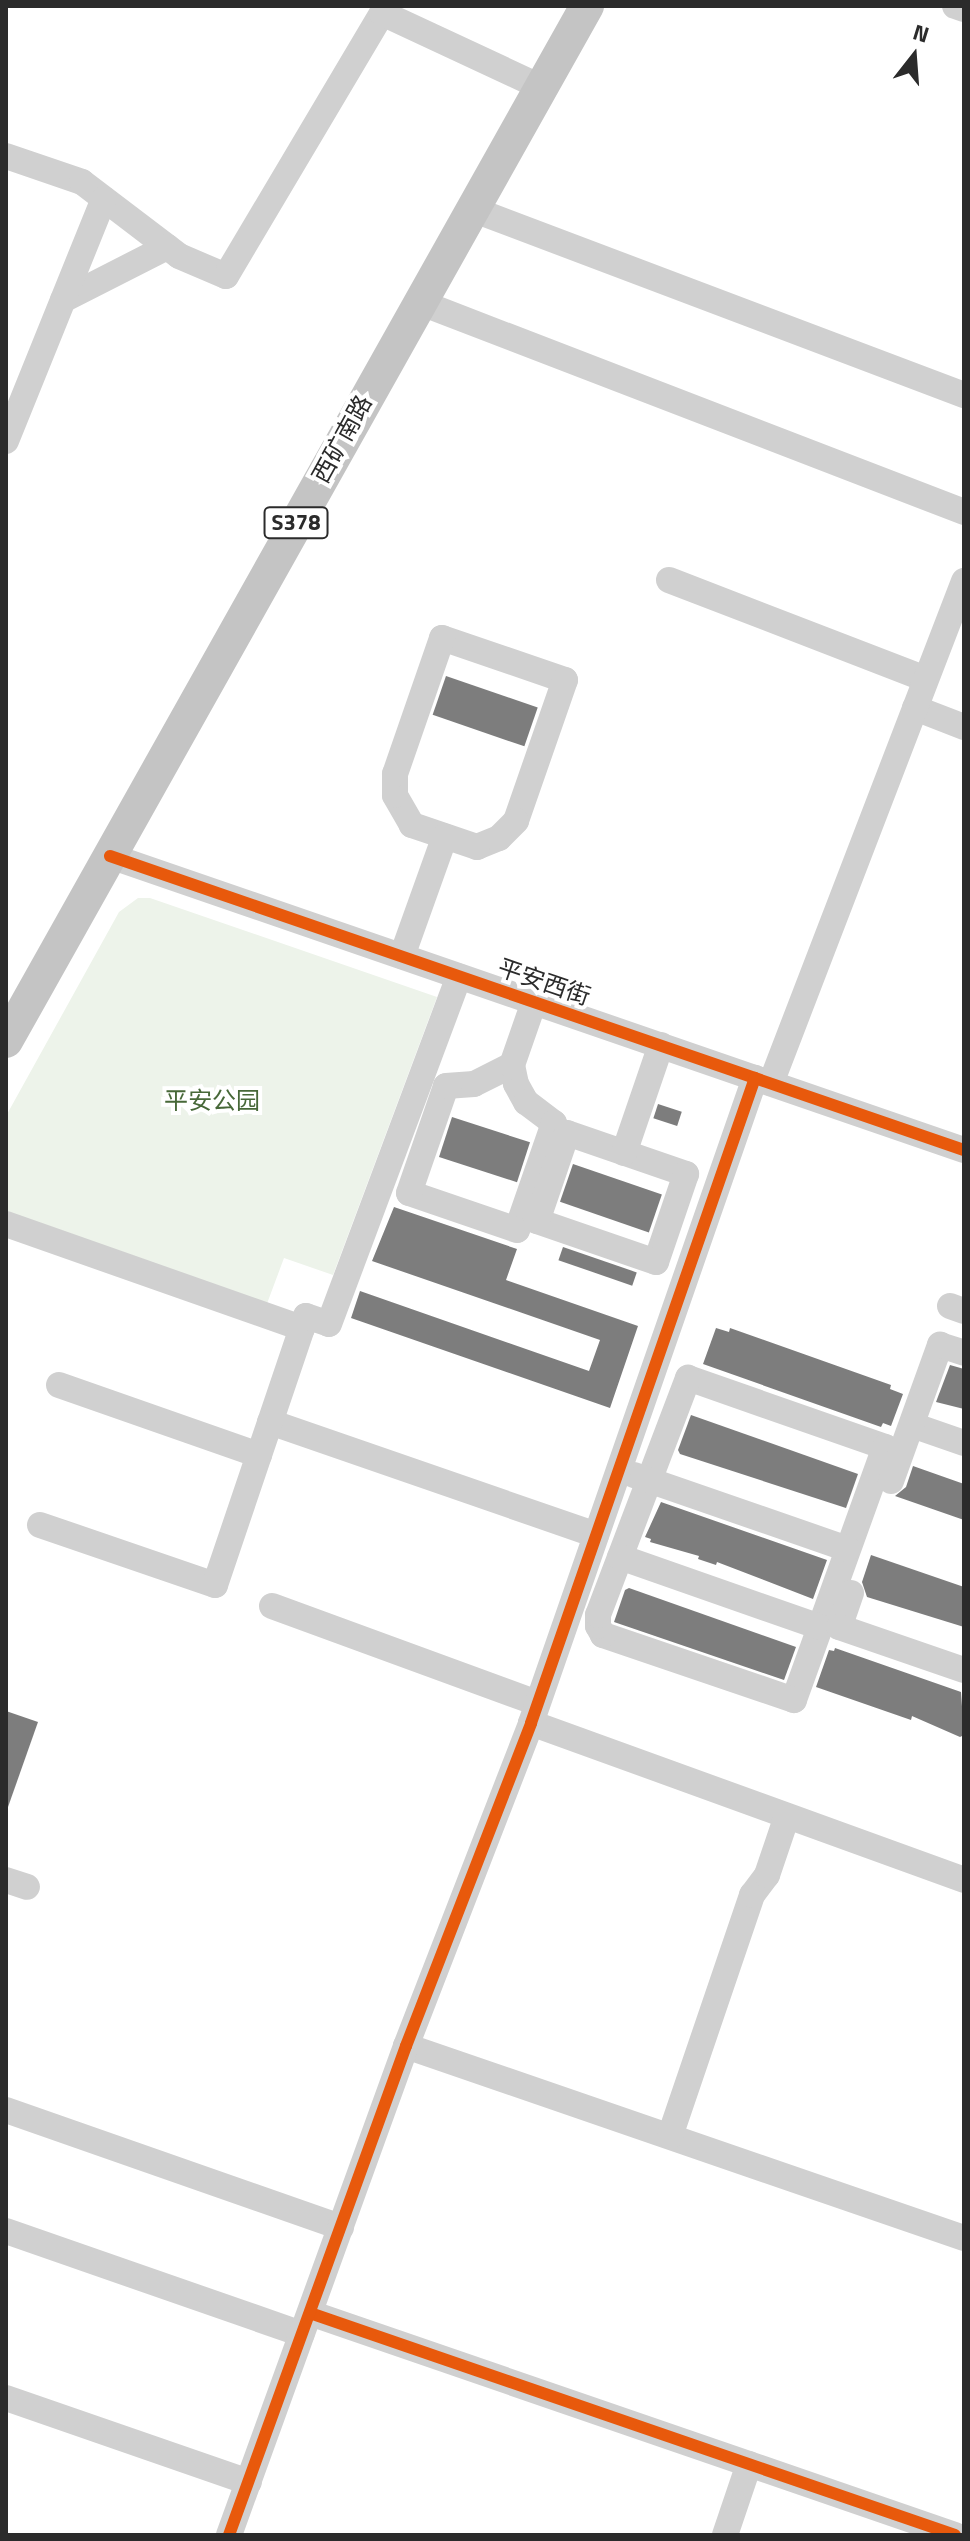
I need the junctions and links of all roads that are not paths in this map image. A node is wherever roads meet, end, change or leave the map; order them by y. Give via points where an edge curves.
1 (587, 6) edge
2 (541, 87) junction
3 (6, 156) edge
4 (104, 199) junction
5 (472, 209) junction
6 (167, 247) junction
7 (63, 300) junction
8 (419, 302) junction
9 (964, 395) edge
10 (6, 441) edge
11 (964, 512) edge
12 (669, 580) dead end
13 (964, 581) edge
14 (926, 679) junction
15 (915, 708) junction
16 (964, 727) edge
17 (445, 836) junction
18 (110, 856) junction
19 (402, 956) junction
20 (459, 976) junction
21 (534, 1002) junction
22 (6, 1041) edge
23 (661, 1045) junction
24 (512, 1065) junction
25 (763, 1080) junction
26 (964, 1150) edge
27 (624, 1153) junction
28 (6, 1224) edge
29 (302, 1328) junction
30 (964, 1353) edge
31 (59, 1385) dead end
32 (270, 1422) junction
33 (912, 1425) junction
34 (964, 1443) edge
35 (259, 1455) junction
36 (619, 1469) junction
37 (652, 1472) junction
38 (40, 1525) dead end
39 (596, 1535) junction
40 (851, 1541) junction
41 (620, 1557) junction
42 (272, 1606) dead end
43 (820, 1627) junction
44 (964, 1670) edge
45 (534, 1713) junction
46 (787, 1816) junction
47 (964, 1880) edge
48 (406, 2046) junction
49 (6, 2110) edge
50 (670, 2136) junction
51 (341, 2227) junction
52 (6, 2231) edge
53 (964, 2238) edge
54 (306, 2323) junction
55 (6, 2398) edge
56 (749, 2464) junction
57 (249, 2482) junction
58 (229, 2535) edge
59 (725, 2535) edge
60 (955, 2535) edge

1 - 2 main road, 西矿南路 / S378
2 - 5 main road, 西矿南路 / S378
2 - 6 street via 382,13 226,276
3 - 4 street via 82,182
4 - 6 street
4 - 7 street
5 - 8 main road, 西矿南路 / S378
5 - 9 street
6 - 7 street
7 - 10 street
8 - 11 street
8 - 18 main road, 西矿南路 / S378
12 - 14 street
13 - 14 street
14 - 15 street
15 - 16 street
15 - 25 street
17 - 17 street via 477,847 499,838 516,821 565,680 442,638 394,785 398,806 412,825
17 - 19 street
18 - 19 street, 平安西街
18 - 22 main road, 西矿南路 / S378
19 - 20 street, 平安西街
20 - 21 street, 平安西街
20 - 29 street via 329,1324 306,1316
21 - 23 street, 平安西街
21 - 24 street
23 - 25 street, 平安西街
23 - 27 street
24 - 24 street via 526,1102 554,1123 517,1230 409,1193 446,1086 474,1084
25 - 26 street, 平安西街
25 - 36 street
27 - 27 street via 686,1174 656,1262 537,1221 567,1133
28 - 29 street
29 - 32 street
30 - 33 street via 940,1345
31 - 35 street
32 - 35 street
32 - 39 street
33 - 34 street
33 - 44 street via 839,1627
35 - 38 street via 215,1585
36 - 37 street
36 - 39 street
37 - 40 street
37 - 40 street via 688,1378 885,1447
37 - 41 street
39 - 45 street
40 - 43 street
41 - 43 street
41 - 43 street via 598,1615 603,1635 794,1700
42 - 45 street
45 - 46 street
45 - 48 street
46 - 47 street
46 - 50 street via 767,1875 752,1895
48 - 50 street
48 - 51 street
49 - 51 street
50 - 53 street
51 - 54 street
52 - 54 street
54 - 56 street
54 - 57 street
55 - 57 street
56 - 59 street
56 - 60 street
57 - 58 street

